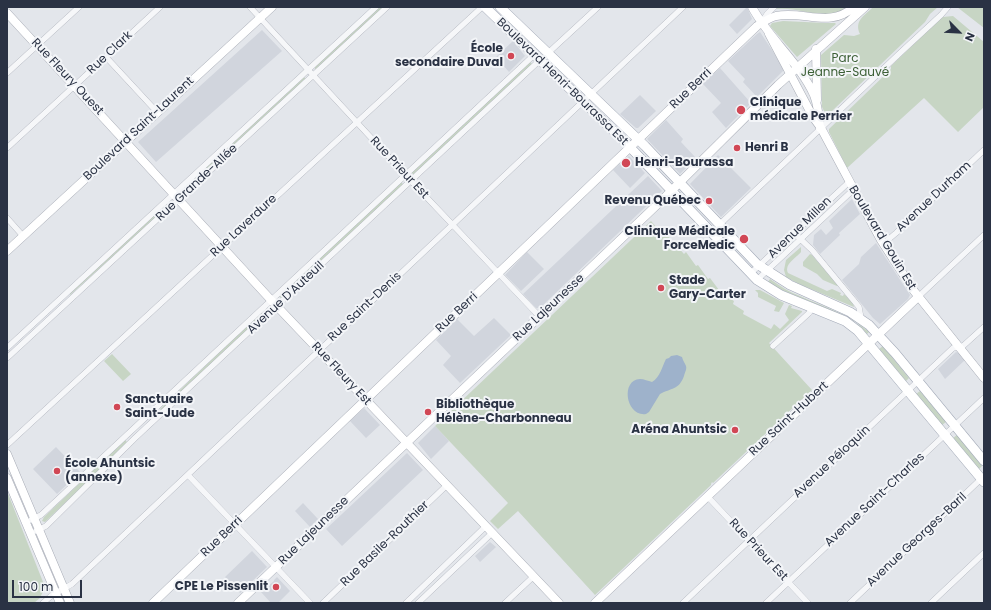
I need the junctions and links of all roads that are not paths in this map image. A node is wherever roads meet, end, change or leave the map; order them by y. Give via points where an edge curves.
1 (79, 7) edge
2 (160, 7) edge
3 (250, 7) edge
4 (272, 7) edge
5 (376, 7) edge
6 (387, 7) edge
7 (483, 7) edge
8 (500, 7) edge
9 (598, 7) edge
10 (683, 7) edge
11 (752, 7) edge
12 (774, 7) edge
13 (948, 7) edge
14 (858, 8) edge
15 (7, 13) edge
16 (260, 18) junction
17 (761, 23) junction
18 (37, 45) junction
19 (816, 49) junction
20 (548, 53) junction
21 (106, 57) junction
22 (537, 58) junction
23 (308, 70) junction
24 (794, 70) junction
25 (7, 73) edge
26 (313, 76) junction
27 (74, 86) junction
28 (591, 94) junction
29 (583, 102) junction
30 (817, 104) junction
31 (157, 112) junction
32 (357, 122) junction
33 (821, 128) junction
34 (638, 140) junction
35 (126, 142) junction
36 (7, 148) edge
37 (630, 148) junction
38 (984, 150) edge
39 (405, 175) junction
40 (411, 181) junction
41 (679, 183) junction
42 (851, 186) junction
43 (671, 191) junction
44 (177, 196) junction
45 (7, 218) edge
46 (452, 225) junction
47 (719, 225) junction
48 (794, 233) junction
49 (984, 235) edge
50 (23, 236) junction
51 (800, 240) junction
52 (883, 244) junction
53 (223, 246) junction
54 (7, 251) edge
55 (759, 266) junction
56 (767, 272) junction
57 (498, 273) junction
58 (754, 277) junction
59 (918, 298) junction
60 (274, 303) junction
61 (812, 308) junction
62 (539, 316) junction
63 (861, 318) junction
64 (984, 327) edge
65 (878, 335) junction
66 (869, 344) junction
67 (774, 346) dead end
68 (960, 347) junction
69 (7, 348) edge
70 (319, 350) junction
71 (7, 358) edge
72 (984, 378) edge
73 (918, 381) junction
74 (908, 391) junction
75 (984, 398) edge
76 (366, 400) junction
77 (954, 425) junction
78 (944, 434) junction
79 (407, 442) junction
80 (7, 445) edge
81 (7, 454) edge
82 (984, 461) edge
83 (188, 475) junction
84 (7, 478) edge
85 (983, 479) edge
86 (447, 485) junction
87 (708, 496) junction
88 (34, 519) junction
89 (26, 523) junction
90 (235, 524) junction
91 (486, 526) junction
92 (39, 530) junction
93 (492, 533) junction
94 (30, 534) junction
95 (749, 540) junction
96 (984, 553) edge
97 (276, 567) junction
98 (534, 576) junction
99 (788, 582) junction
100 (64, 590) junction
101 (56, 594) junction
102 (43, 603) edge
103 (60, 603) edge
104 (70, 603) edge
105 (153, 603) edge
106 (238, 603) edge
107 (310, 603) edge
108 (323, 603) edge
109 (406, 603) edge
110 (418, 603) edge
111 (505, 603) edge
112 (560, 603) edge
113 (595, 603) edge
114 (683, 603) edge
115 (766, 603) edge
116 (808, 603) edge
117 (850, 603) edge
118 (931, 603) edge

1 - 18 street
2 - 21 street, Rue Clark
3 - 16 street, Rue Prieur Est
4 - 16 main road, Boulevard Saint-Laurent
5 - 23 street, Rue Grande-Allée
6 - 26 street, Rue Grande-Allée
7 - 22 main road, Boulevard Henri-Bourassa Est
7 - 32 street, Rue Laverdure
8 - 20 main road, Boulevard Henri-Bourassa Est
9 - 20 street
10 - 28 street, Rue Saint-Denis
11 - 17 main road, Boulevard Gouin Est
12 - 17 street, Rue Berri
13 - 33 street
14 - 17 main road, Rue Berri via 832,18 783,15
14 - 19 main road, Rue Lajeunesse
15 - 18 main road, Rue Fleury Ouest
16 - 23 street, Rue Prieur Est
16 - 31 main road, Boulevard Saint-Laurent
17 - 24 main road, Boulevard Gouin Est
17 - 34 main road, Rue Berri
18 - 25 street
18 - 27 main road, Rue Fleury Ouest
19 - 24 main road, Rue Lajeunesse
19 - 30 main road
20 - 28 main road, Boulevard Henri-Bourassa Est
21 - 27 street, Rue Clark
21 - 31 street
22 - 29 main road, Boulevard Henri-Bourassa Est
22 - 39 street, Avenue D'Auteuil
22 - 40 street, Avenue D'Auteuil
23 - 26 street, Rue Prieur Est
23 - 44 street, Rue Grande-Allée
24 - 30 main road, Boulevard Gouin Est via 813,93
24 - 33 main road, Boulevard Gouin Est via 813,117
24 - 41 main road, Rue Lajeunesse
26 - 32 street, Rue Prieur Est
26 - 44 street, Rue Grande-Allée
27 - 35 main road, Rue Fleury Ouest
27 - 36 street, Rue Clark
28 - 29 street, Rue Saint-Denis
28 - 34 main road, Boulevard Henri-Bourassa Est
29 - 37 main road, Boulevard Henri-Bourassa Est
29 - 46 street, Rue Saint-Denis
30 - 33 main road, Boulevard Gouin Est
31 - 35 main road, Boulevard Saint-Laurent
32 - 39 street, Rue Prieur Est
32 - 53 street, Rue Laverdure
33 - 42 main road, Boulevard Gouin Est
33 - 47 street
34 - 37 main road, Rue Berri
34 - 41 main road, Boulevard Henri-Bourassa Est
35 - 44 main road, Rue Fleury Est
35 - 50 main road, Boulevard Saint-Laurent
37 - 43 main road, Boulevard Henri-Bourassa Est
37 - 57 main road, Rue Berri
38 - 52 street, Avenue Durham
39 - 40 street, Rue Prieur Est
39 - 60 street, Avenue D'Auteuil
40 - 46 street, Rue Prieur Est
40 - 60 street, Avenue D'Auteuil
41 - 43 main road, Rue Lajeunesse
41 - 47 main road, Boulevard Henri-Bourassa Est
42 - 48 street, Avenue Millen
42 - 51 street, Avenue Millen
42 - 52 main road, Boulevard Gouin Est
43 - 58 main road, Boulevard Henri-Bourassa Est
43 - 62 main road, Rue Lajeunesse
44 - 53 main road, Rue Fleury Est
44 - 69 street, Rue Grande-Allée
44 - 71 street, Rue Grande-Allée
45 - 50 street
46 - 57 street, Rue Prieur Est
46 - 70 street, Rue Saint-Denis
47 - 55 main road, Boulevard Henri-Bourassa Est
48 - 51 street, Boulevard Henri-Bourassa Est
48 - 55 street, Avenue Millen
49 - 59 street, Rue Saint-Hubert
50 - 54 main road, Boulevard Saint-Laurent
51 - 56 street, Avenue Millen
51 - 63 street, Boulevard Henri-Bourassa Est via 812,250 856,302
52 - 59 main road, Boulevard Gouin Est
53 - 60 main road, Rue Fleury Est
53 - 80 street, Rue Laverdure
55 - 56 main road, Boulevard Henri-Bourassa Est
55 - 58 street, Avenue Millen
56 - 58 street, Avenue Millen
56 - 63 main road, Boulevard Henri-Bourassa Est via 793,287
57 - 62 street, Rue Prieur Est
57 - 76 main road, Rue Berri
58 - 61 main road, Boulevard Henri-Bourassa Est via 779,294
59 - 65 main road, Rue Saint-Hubert
59 - 68 main road, Boulevard Gouin Est
60 - 70 main road, Rue Fleury Est
60 - 88 street, Avenue D'Auteuil
60 - 92 street, Avenue D'Auteuil
61 - 66 main road, Boulevard Henri-Bourassa Est via 850,324
61 - 67 street
62 - 79 main road, Rue Lajeunesse
63 - 65 main road, Boulevard Henri-Bourassa Est
64 - 68 street, Avenue Péloquin
65 - 66 main road, Rue Saint-Hubert
65 - 73 main road, Boulevard Henri-Bourassa Est
66 - 74 main road, Boulevard Henri-Bourassa Est
66 - 87 main road, Rue Saint-Hubert
68 - 72 main road, Boulevard Gouin Est
68 - 73 street, Avenue Péloquin via 953,348
70 - 76 main road, Rue Fleury Est
70 - 83 street, Rue Saint-Denis
73 - 74 street, Avenue Péloquin
73 - 77 main road, Boulevard Henri-Bourassa Est
74 - 78 main road, Boulevard Henri-Bourassa Est
74 - 95 street, Avenue Péloquin
75 - 77 street, Avenue Saint-Charles
76 - 79 main road, Rue Fleury Est
76 - 90 main road, Rue Berri
77 - 78 street, Avenue Saint-Charles
77 - 82 main road, Boulevard Henri-Bourassa Est
78 - 85 main road, Boulevard Henri-Bourassa Est
78 - 99 street, Avenue Saint-Charles
79 - 86 main road, Rue Fleury Est
79 - 97 main road, Rue Lajeunesse
81 - 88 main road
83 - 90 street
83 - 100 street, Rue Saint-Denis
84 - 89 main road
85 - 117 street, Avenue Georges-Baril
86 - 91 main road, Rue Fleury Est
86 - 108 street, Rue Basile-Routhier
87 - 95 street, Rue Prieur Est
87 - 113 main road, Rue Saint-Hubert
88 - 89 street, Avenue D'Auteuil
88 - 92 main road
89 - 94 main road
90 - 97 street
90 - 105 main road, Rue Berri
91 - 93 main road, Rue Fleury Est
91 - 109 street
92 - 94 street, Avenue D'Auteuil
92 - 100 main road
93 - 98 main road, Rue Fleury Est
93 - 110 street
94 - 101 main road
95 - 99 street, Rue Prieur Est
95 - 114 street, Avenue Péloquin
96 - 118 street
97 - 106 main road, Rue Lajeunesse
97 - 107 street
98 - 111 street
98 - 112 main road, Rue Fleury Est
99 - 115 street, Avenue Saint-Charles
99 - 116 street, Rue Prieur Est
100 - 101 street, Rue Saint-Denis
100 - 104 main road
101 - 102 street, Rue Saint-Denis
101 - 103 main road

